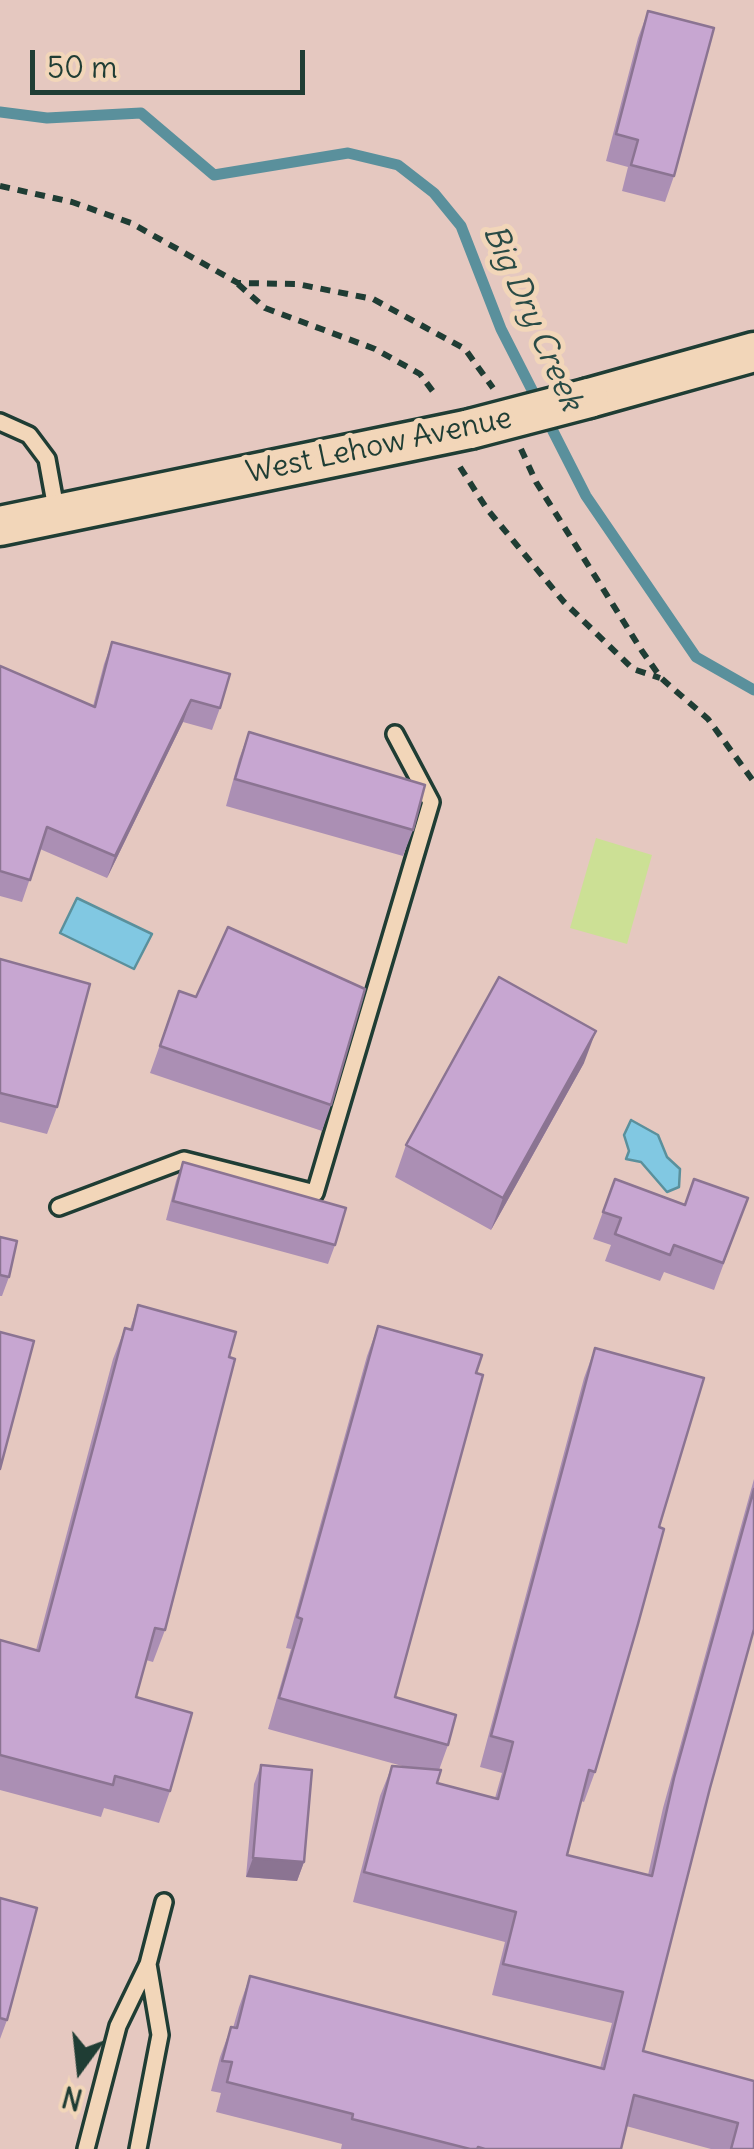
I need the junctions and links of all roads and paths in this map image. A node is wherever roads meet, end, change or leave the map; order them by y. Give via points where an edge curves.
1 (238, 283) dead end
2 (754, 352) edge
3 (437, 397) dead end
4 (0, 422) edge
5 (460, 467) dead end
6 (57, 514) junction
7 (0, 526) edge
8 (662, 678) dead end
9 (395, 734) dead end
10 (59, 1207) dead end
11 (164, 1902) dead end
12 (148, 1964) junction
13 (86, 2149) edge
14 (138, 2149) edge

1 - 3 path via 265,308 420,374
2 - 6 street, West Lehow Avenue, bridge via 470,429
4 - 6 lane via 29,435 47,458
5 - 8 path via 564,602 633,669
6 - 7 street, West Lehow Avenue
9 - 10 lane via 431,802 315,1194 184,1160
11 - 12 lane
12 - 13 lane via 118,2026
12 - 14 lane via 159,2046

